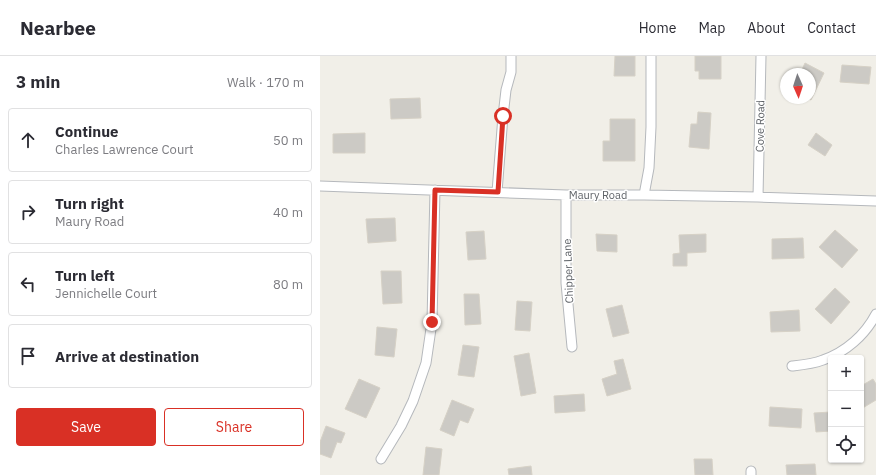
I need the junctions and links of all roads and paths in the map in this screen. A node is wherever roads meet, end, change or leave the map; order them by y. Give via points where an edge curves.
1 (511, 56) edge
2 (651, 56) edge
3 (761, 56) edge
4 (320, 186) edge
5 (435, 190) junction
6 (498, 192) junction
7 (566, 195) junction
8 (644, 195) junction
9 (758, 197) junction
10 (876, 201) edge
11 (876, 314) edge
12 (572, 347) dead end
13 (792, 366) dead end
14 (381, 459) dead end

1 - 6 street via 511,72 503,116
2 - 8 street via 649,168
3 - 9 street, Cove Road
4 - 5 street, Maury Road
5 - 6 street, Maury Road
5 - 14 street via 433,315 426,363 413,402
6 - 7 street, Maury Road
7 - 8 street, Maury Road
7 - 12 street, Chipper Lane via 566,283
8 - 9 street, Maury Road
9 - 10 street, Maury Road
11 - 13 street via 860,336 840,352 822,361

